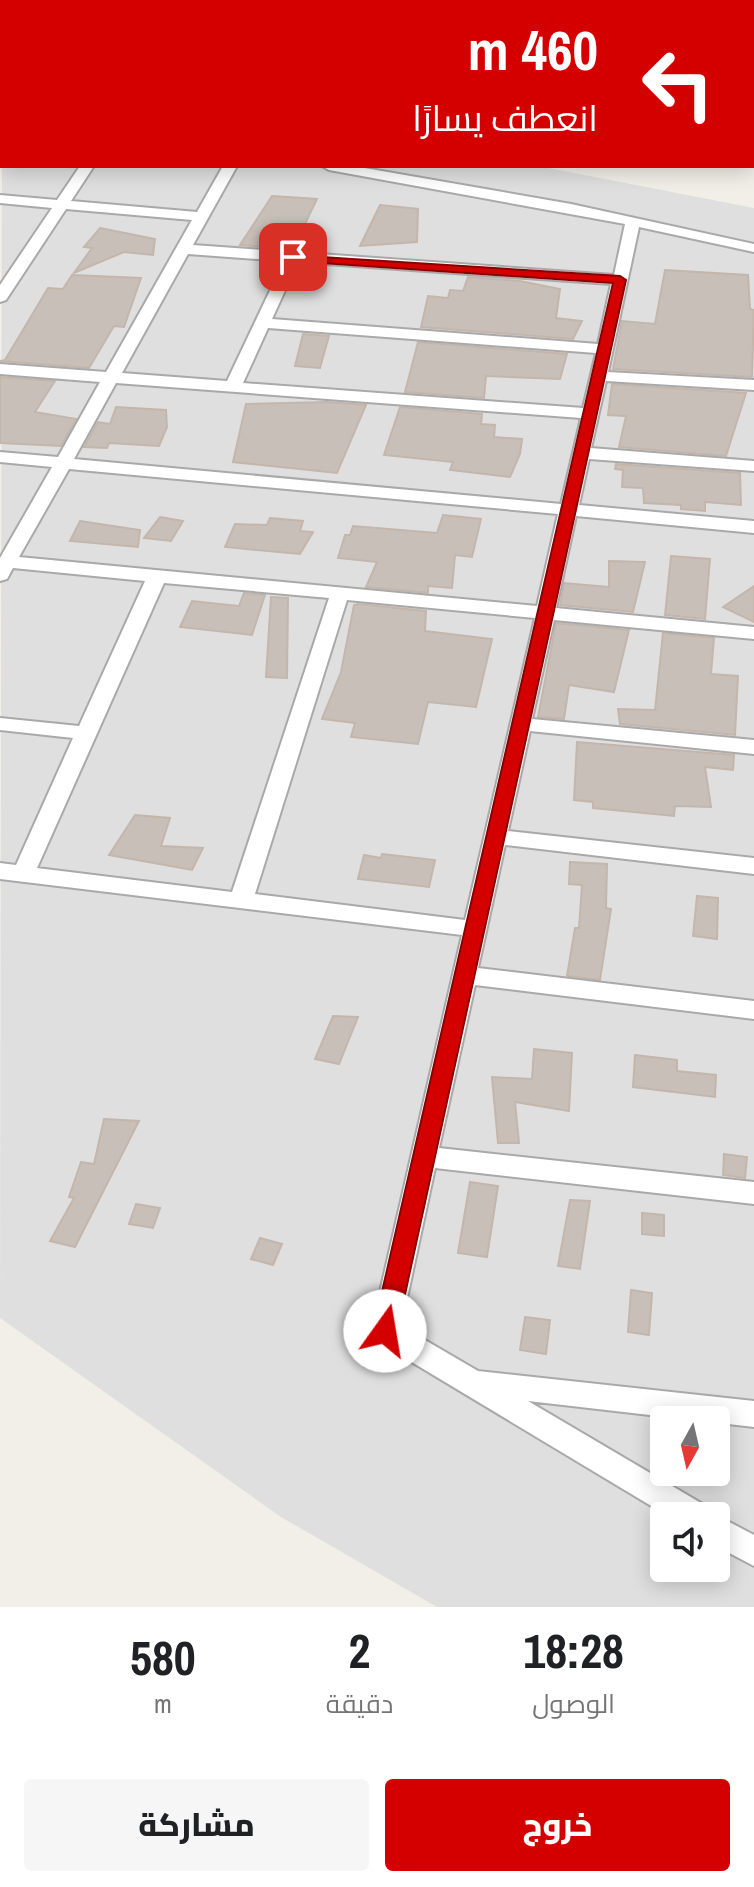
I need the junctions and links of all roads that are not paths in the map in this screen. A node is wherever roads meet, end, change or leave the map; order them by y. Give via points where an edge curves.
1 (86, 168) edge
2 (229, 168) edge
3 (340, 168) edge
4 (0, 199) edge
5 (62, 204) junction
6 (202, 217) junction
7 (633, 222) junction
8 (754, 248) edge
9 (183, 249) junction
10 (293, 257) junction
11 (620, 280) junction
12 (0, 297) edge
13 (263, 323) junction
14 (605, 349) junction
15 (0, 369) edge
16 (598, 376) junction
17 (111, 378) junction
18 (754, 385) edge
19 (233, 387) junction
20 (590, 414) junction
21 (582, 453) junction
22 (0, 457) edge
23 (63, 463) junction
24 (754, 466) edge
25 (569, 510) junction
26 (754, 527) edge
27 (4, 568) edge
28 (157, 576) junction
29 (340, 593) junction
30 (546, 613) junction
31 (754, 633) edge
32 (0, 724) edge
33 (521, 724) junction
34 (86, 733) junction
35 (754, 747) edge
36 (495, 837) junction
37 (754, 866) edge
38 (11, 873) edge
39 (241, 901) junction
40 (475, 929) junction
41 (464, 975) junction
42 (754, 1010) edge
43 (424, 1157) junction
44 (754, 1193) edge
45 (471, 1382) junction
46 (754, 1414) edge
47 (672, 1502) edge
48 (730, 1537) edge
49 (754, 1552) edge

1 - 5 street
2 - 6 street
3 - 7 street
4 - 5 street
5 - 6 street
5 - 12 street
6 - 9 street
7 - 8 street
7 - 11 street
9 - 10 street
9 - 17 street
10 - 11 street
10 - 13 street
11 - 14 street
13 - 14 street
13 - 19 street
14 - 16 street
15 - 17 street
16 - 18 street
16 - 20 street
17 - 19 street
17 - 23 street
19 - 20 street
20 - 21 street
21 - 24 street
21 - 25 street
22 - 23 street
23 - 25 street
23 - 27 street
25 - 26 street
25 - 30 street
27 - 28 street
28 - 29 street
28 - 34 street
29 - 30 street
29 - 39 street
30 - 31 street
30 - 33 street
32 - 34 street
33 - 35 street
33 - 36 street
34 - 38 street
36 - 37 street
36 - 40 street
38 - 39 street
39 - 40 street
40 - 41 street
41 - 42 street
41 - 43 street
43 - 44 street
43 - 45 street via 385,1331
45 - 46 street
45 - 47 street
48 - 49 street

